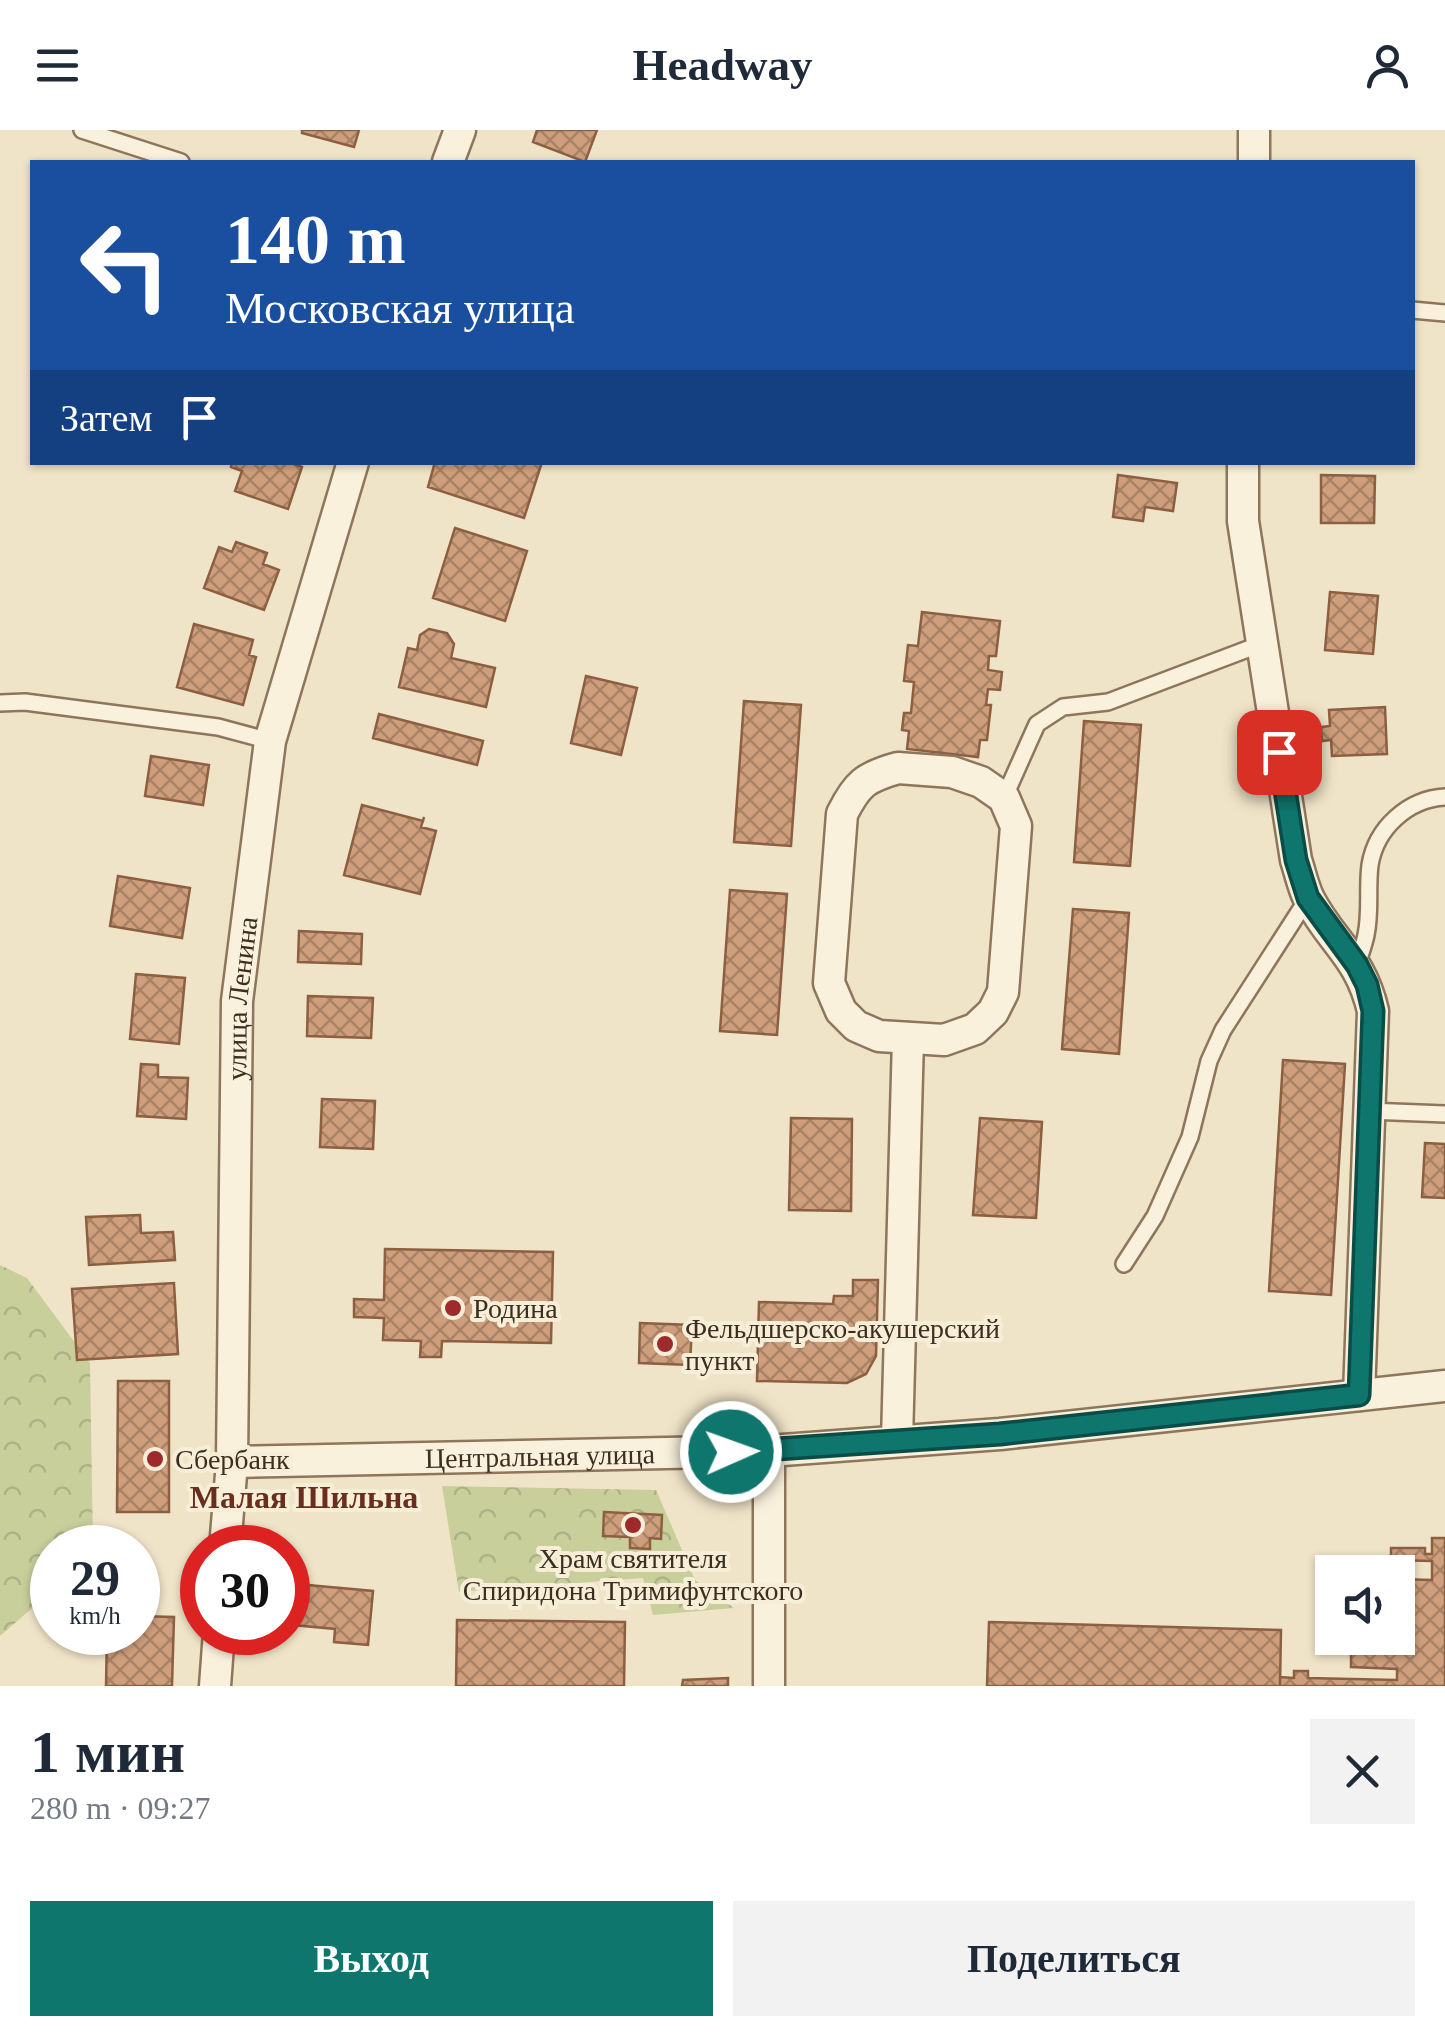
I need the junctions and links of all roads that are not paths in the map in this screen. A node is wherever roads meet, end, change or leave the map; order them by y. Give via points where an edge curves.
1 (82, 130) edge
2 (460, 130) edge
3 (1254, 130) edge
4 (175, 160) edge
5 (449, 160) edge
6 (1254, 160) edge
7 (1415, 310) edge
8 (1445, 313) edge
9 (352, 465) edge
10 (1243, 465) edge
11 (1262, 644) junction
12 (0, 703) edge
13 (270, 742) junction
14 (1445, 797) edge
15 (1004, 798) junction
16 (1308, 898) junction
17 (1357, 965) junction
18 (908, 1038) junction
19 (1368, 1111) junction
20 (1445, 1114) edge
21 (1124, 1264) dead end
22 (1445, 1386) edge
23 (1359, 1395) junction
24 (897, 1440) junction
25 (768, 1451) junction
26 (232, 1462) junction
27 (228, 1525) edge
28 (217, 1655) edge
29 (215, 1686) edge
30 (769, 1686) edge

1 - 4 lane
2 - 5 street
3 - 6 street
7 - 8 lane
9 - 13 street, улица Ленина
10 - 11 street via 1243,522
11 - 15 lane via 1108,702 1063,707 1038,724
11 - 16 street via 1296,860
12 - 13 lane via 218,727
13 - 26 street, улица Ленина via 237,1002
14 - 17 lane via 1402,812 1381,834 1370,862 1366,934
15 - 18 street via 1016,826 1003,992 975,1030 944,1040
15 - 18 street via 952,772 898,768 873,774 854,790 842,814 829,983 840,1012 856,1026
16 - 17 street
16 - 21 lane via 1224,1030 1190,1138 1155,1216
17 - 19 street via 1373,1011
18 - 24 street
19 - 20 lane
19 - 23 street
22 - 23 street, Центральная улица
23 - 24 street, Центральная улица
24 - 25 street, Центральная улица
25 - 26 street, Центральная улица
25 - 30 street
26 - 27 street, улица Ленина
28 - 29 street

